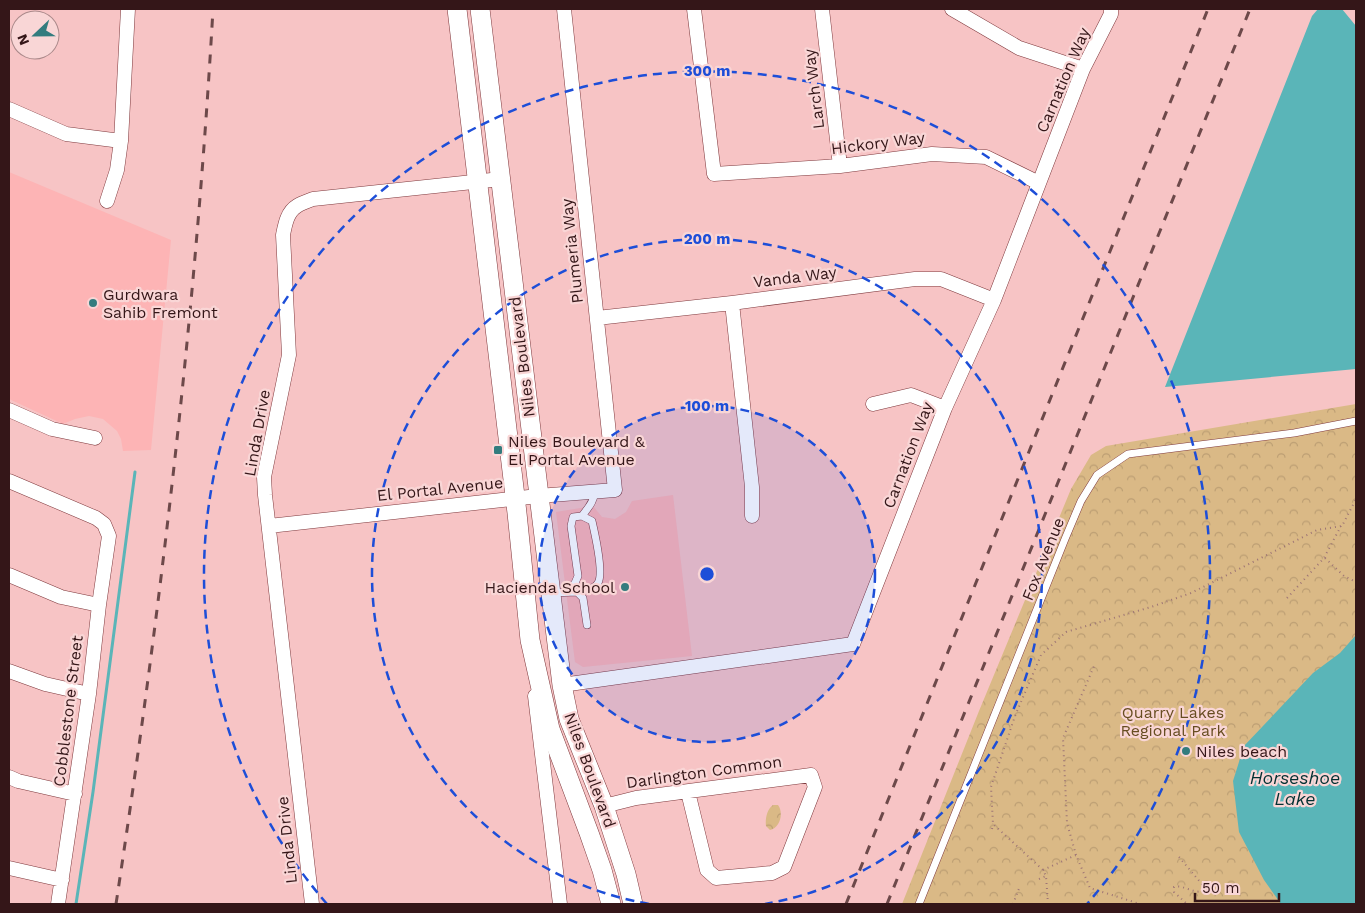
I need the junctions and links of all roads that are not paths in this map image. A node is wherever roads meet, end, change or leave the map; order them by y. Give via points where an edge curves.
1 (128, 9) edge
2 (457, 9) edge
3 (480, 9) edge
4 (564, 9) edge
5 (694, 9) edge
6 (822, 9) edge
7 (952, 9) edge
8 (1111, 9) edge
9 (1083, 69) junction
10 (9, 109) edge
11 (121, 141) junction
12 (840, 166) junction
13 (501, 179) junction
14 (477, 181) junction
15 (1039, 183) junction
16 (107, 201) dead end
17 (994, 300) junction
18 (732, 303) junction
19 (597, 318) junction
20 (873, 404) dead end
21 (945, 408) junction
22 (9, 410) edge
23 (1356, 421) edge
24 (95, 438) dead end
25 (9, 481) edge
26 (615, 490) joint
27 (594, 492) junction
28 (538, 496) junction
29 (515, 498) junction
30 (582, 516) junction
31 (752, 516) dead end
32 (269, 526) junction
33 (9, 575) edge
34 (558, 592) junction
35 (577, 592) junction
36 (99, 605) junction
37 (587, 625) dead end
38 (530, 640) junction
39 (9, 671) edge
40 (562, 685) junction
41 (89, 694) junction
42 (9, 777) edge
43 (572, 788) junction
44 (688, 792) junction
45 (75, 794) junction
46 (604, 806) junction
47 (589, 833) junction
48 (9, 868) edge
49 (62, 880) junction
50 (58, 904) edge
51 (312, 904) edge
52 (560, 904) edge
53 (611, 904) edge
54 (633, 904) edge
55 (919, 904) edge

1 - 11 street
2 - 14 main road, Niles Boulevard
3 - 13 main road, Niles Boulevard
4 - 19 street, Plumeria Way
5 - 12 street, Hickory Way via 714,174
6 - 12 street, Larch Way
7 - 9 street via 1019,48
8 - 9 street, Carnation Way
9 - 15 street, Carnation Way
10 - 11 street via 66,134
11 - 16 street via 117,170
12 - 15 street, Hickory Way via 932,154 986,157
13 - 14 street, Linda Drive
13 - 28 main road, Niles Boulevard
14 - 29 main road, Niles Boulevard
14 - 32 street, Linda Drive via 313,199 296,206 290,213 283,236 289,354 264,478
15 - 17 street, Carnation Way
17 - 18 street, Vanda Way via 940,279 924,279
17 - 21 street, Carnation Way
18 - 19 street, Vanda Way
18 - 31 street via 752,487
19 - 26 street, Plumeria Way
20 - 21 street via 910,395
21 - 40 street, Carnation Way via 853,644
22 - 24 street via 52,429
23 - 55 lane, Fox Avenue via 1294,433 1128,454 1097,475 1081,501 1065,539
25 - 36 street, Cobblestone Street via 104,524 109,536
26 - 27 street, El Portal Avenue
27 - 28 street, El Portal Avenue
27 - 30 lane
28 - 29 street, El Portal Avenue
28 - 34 main road, Niles Boulevard
29 - 32 street, El Portal Avenue
29 - 38 main road, Niles Boulevard
30 - 34 lane via 573,517 571,526 578,576 575,583
30 - 35 lane via 592,521 600,569 598,582 592,588
32 - 51 street, Linda Drive
33 - 36 street via 61,597
34 - 35 lane
34 - 40 main road, Niles Boulevard
35 - 37 lane via 583,598
36 - 41 street, Cobblestone Street
38 - 43 main road, Niles Boulevard via 550,729
38 - 52 street, Niles Boulevard
39 - 41 street via 45,684
40 - 46 main road, Niles Boulevard via 569,720
41 - 45 street, Cobblestone Street
42 - 45 street
43 - 46 main road
43 - 47 main road, Niles Boulevard
44 - 44 street, Darlington Common via 811,776 815,787 784,867 772,873 716,878 707,870
44 - 46 street, Darlington Common via 636,798
45 - 49 street, Cobblestone Street
46 - 47 main road
46 - 54 main road, Niles Boulevard
47 - 53 main road, Niles Boulevard
48 - 49 street
49 - 50 street, Cobblestone Street

